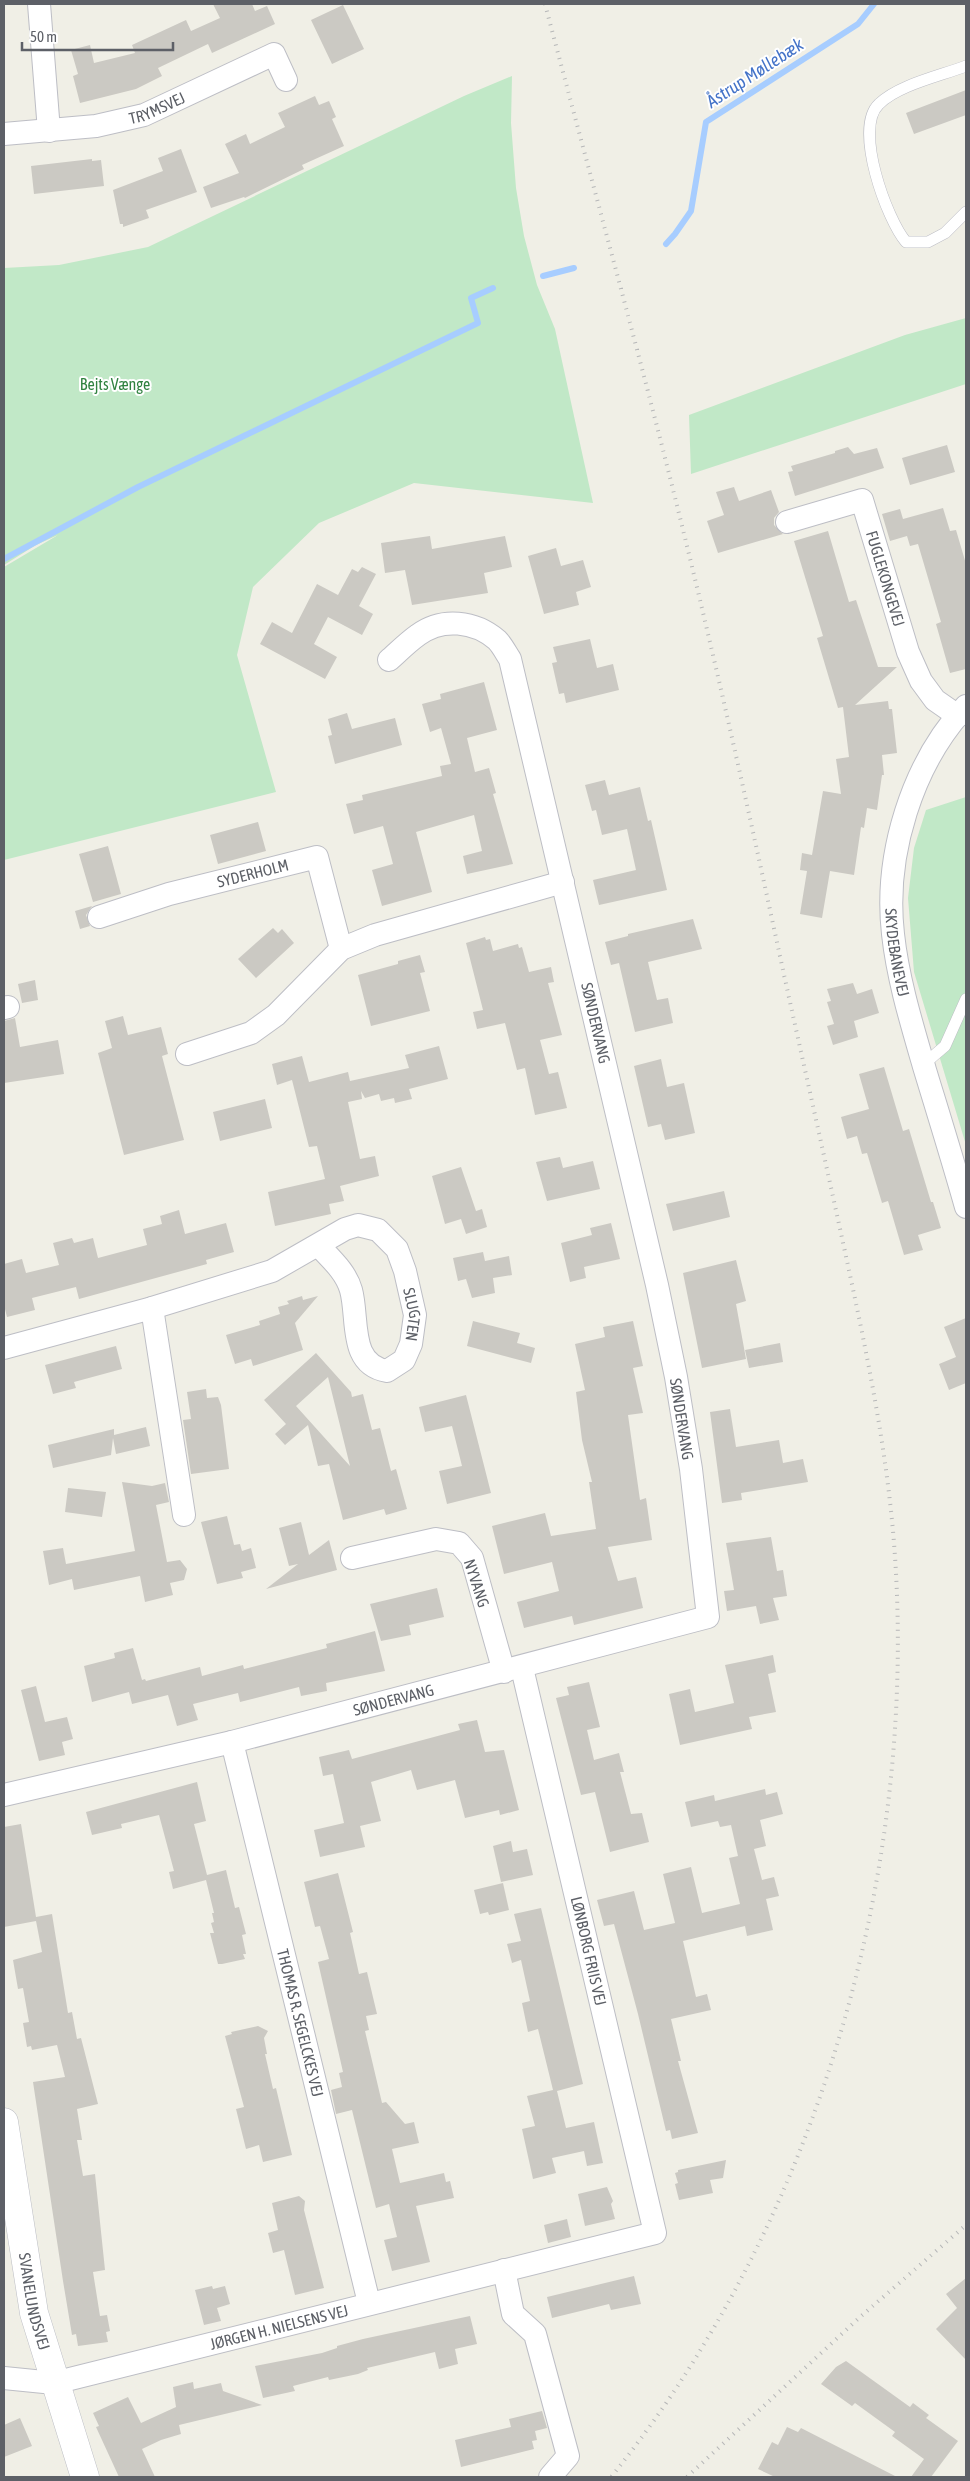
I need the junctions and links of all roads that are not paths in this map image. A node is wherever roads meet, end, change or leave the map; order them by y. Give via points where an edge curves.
1 (40, 4) edge
2 (966, 66) edge
3 (286, 80) dead end
4 (49, 131) junction
5 (4, 134) edge
6 (966, 212) edge
7 (788, 522) dead end
8 (389, 660) dead end
9 (962, 711) edge
10 (563, 882) junction
11 (99, 917) dead end
12 (341, 949) junction
13 (966, 999) edge
14 (187, 1054) dead end
15 (924, 1064) junction
16 (966, 1207) edge
17 (319, 1246) junction
18 (152, 1308) junction
19 (4, 1348) edge
20 (184, 1515) dead end
21 (352, 1558) dead end
22 (513, 1670) junction
23 (232, 1742) junction
24 (4, 1795) edge
25 (4, 2122) edge
26 (655, 2234) joint
27 (504, 2270) junction
28 (369, 2303) junction
29 (4, 2378) edge
30 (54, 2383) junction
31 (85, 2477) edge
32 (550, 2477) edge

1 - 4 street
2 - 6 lane via 890,94 876,106 868,132 872,163 897,232 906,242 928,242 945,233
3 - 4 street, TRYMSVEJ via 274,54 144,116
4 - 5 street, TRYMSVEJ
7 - 9 street, FUGLEKONGEVEJ via 862,500 908,652 921,681 935,700
8 - 10 street, SØNDERVANG via 419,634 439,625 460,623 481,628 498,641 510,659
9 - 15 street, SKYDEBANEVEJ via 932,754 912,796 899,840 892,886 893,933 900,978
10 - 12 street via 375,935
10 - 22 street, SØNDERVANG via 676,1377 691,1470 708,1617
11 - 12 street, SYDERHOLM via 169,894 317,857
12 - 14 street via 276,1015 251,1032
13 - 15 lane via 945,1046
15 - 16 street, SKYDEBANEVEJ
17 - 17 street, SLUGTEN via 345,1229 358,1225 378,1230 397,1249 415,1315 411,1344 404,1360 386,1371 374,1369 366,1362 360,1350 351,1289 344,1273
17 - 18 street, SLUGTEN via 272,1271
18 - 19 street, SLUGTEN
18 - 20 street
21 - 22 street, NYVANG via 436,1539 459,1543 472,1558
22 - 23 street, SØNDERVANG
22 - 26 street, LØNBORG FRIIS VEJ
23 - 24 street, SØNDERVANG
23 - 28 street, THOMAS R. SEGELCKES VEJ
25 - 30 street, SVANELUNDSVEJ via 34,2313
26 - 27 street, JØRGEN H. NIELSENS VEJ
27 - 28 street, JØRGEN H. NIELSENS VEJ
27 - 32 street via 513,2314 535,2334 568,2456
28 - 30 street, JØRGEN H. NIELSENS VEJ
29 - 30 street, JØRGEN H. NIELSENS VEJ
30 - 31 street, SVANELUNDSVEJ

